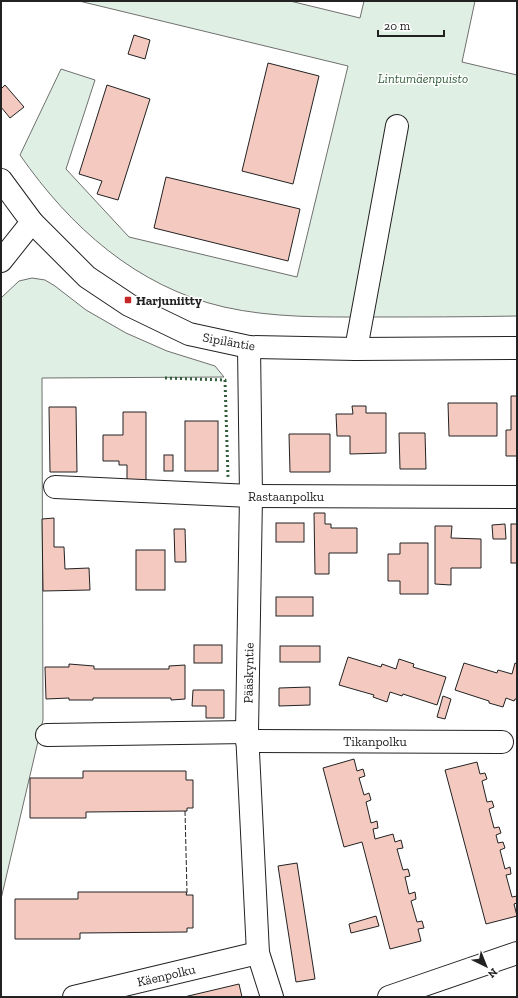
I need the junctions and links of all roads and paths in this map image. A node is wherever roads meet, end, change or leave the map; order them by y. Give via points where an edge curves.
1 (397, 126) dead end
2 (1, 180) edge
3 (32, 222) junction
4 (1, 261) edge
5 (249, 347) junction
6 (517, 348) edge
7 (356, 349) junction
8 (55, 487) dead end
9 (251, 496) junction
10 (517, 497) edge
11 (46, 735) dead end
12 (247, 736) junction
13 (502, 742) dead end
14 (258, 953) junction
15 (517, 953) edge
16 (74, 997) edge
17 (272, 997) edge
18 (389, 997) edge

1 - 7 street
2 - 3 street, Sipiläntie
3 - 4 street
3 - 5 street, Sipiläntie via 87,277 129,304 189,334
5 - 7 street, Sipiläntie
5 - 9 street, Pääskyntie
6 - 7 street, Sipiläntie
8 - 9 street, Rastaanpolku
9 - 10 street, Rastaanpolku
9 - 12 street, Pääskyntie
11 - 12 street, Tikanpolku
12 - 13 street, Tikanpolku
12 - 14 street, Pääskyntie
14 - 16 street, Käenpolku
14 - 17 street, Pääskyntie
15 - 18 street

